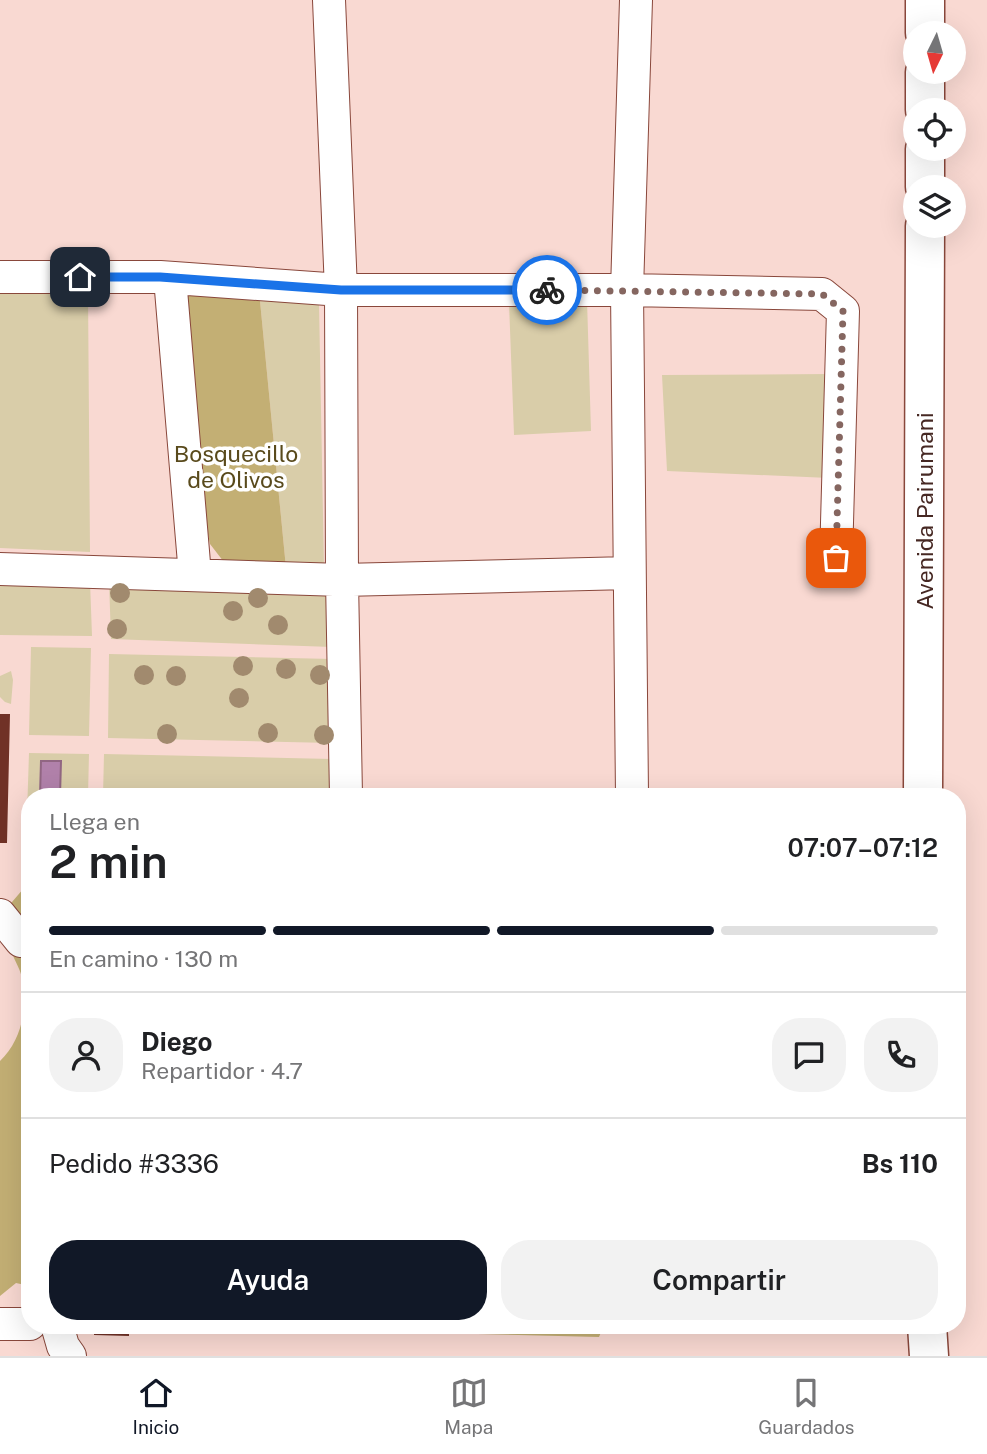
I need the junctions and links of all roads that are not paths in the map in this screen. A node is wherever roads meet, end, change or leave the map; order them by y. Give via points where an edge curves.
1 (329, 0) edge
2 (636, 0) edge
3 (925, 0) edge
4 (925, 21) edge
5 (925, 238) edge
6 (0, 277) edge
7 (170, 278) junction
8 (341, 290) junction
9 (627, 290) junction
10 (836, 558) dead end
11 (0, 569) edge
12 (629, 573) junction
13 (195, 575) junction
14 (342, 580) junction
15 (346, 788) edge
16 (632, 788) edge
17 (923, 788) edge
18 (0, 915) edge
19 (21, 940) edge
20 (0, 1324) edge
21 (21, 1324) edge
22 (60, 1334) edge
23 (928, 1334) edge
24 (70, 1356) edge
25 (929, 1356) edge

1 - 8 lane
2 - 9 lane
3 - 4 main road
5 - 17 main road, Avenida Pairumani
6 - 7 lane
7 - 8 lane
7 - 13 lane
8 - 9 lane
8 - 14 lane
9 - 10 lane via 822,294 843,311
9 - 12 lane
11 - 13 lane
12 - 14 lane
12 - 16 lane
13 - 14 lane
14 - 15 lane
18 - 19 lane
20 - 21 lane
22 - 24 lane
23 - 25 main road

